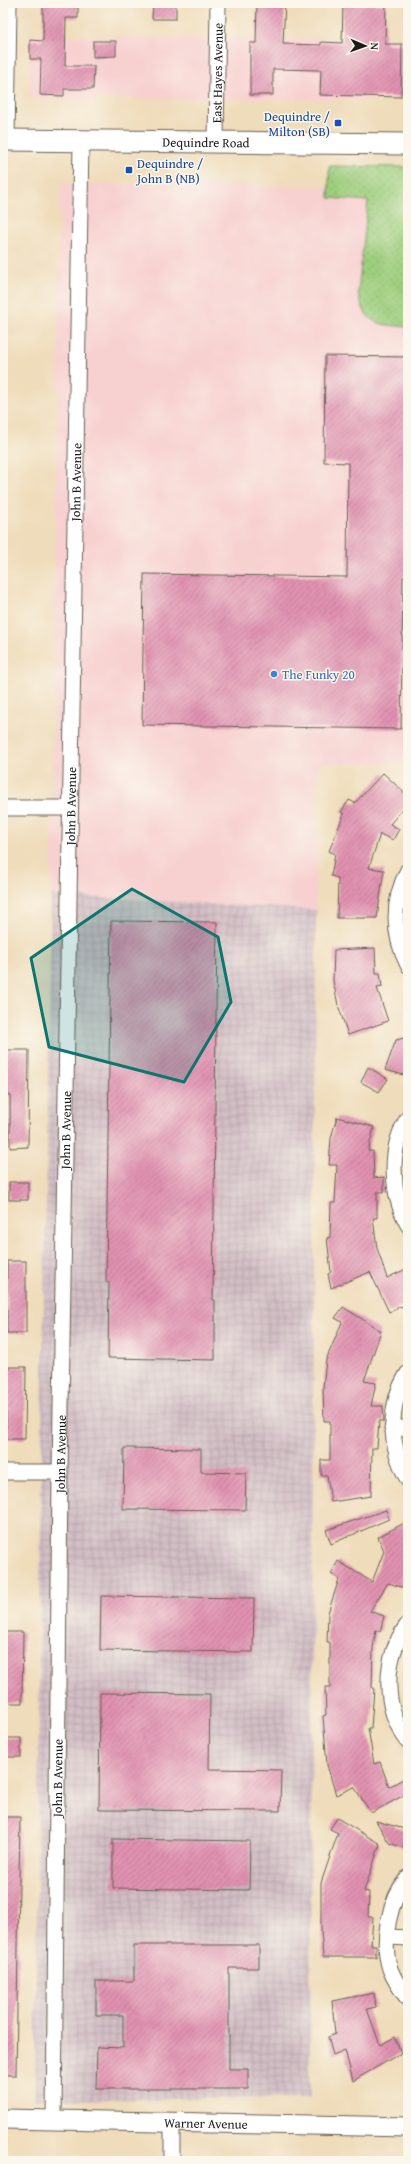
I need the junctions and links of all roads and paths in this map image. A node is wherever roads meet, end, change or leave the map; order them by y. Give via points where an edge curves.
1 (9, 3) edge
2 (218, 3) edge
3 (5, 140) edge
4 (81, 141) junction
5 (216, 142) junction
6 (408, 144) edge
7 (3, 808) edge
8 (70, 808) junction
9 (408, 870) edge
10 (402, 919) edge
11 (408, 965) edge
12 (408, 1118) edge
13 (408, 1225) edge
14 (408, 1373) edge
15 (392, 1428) junction
16 (408, 1428) edge
17 (3, 1472) edge
18 (60, 1472) junction
19 (408, 1480) edge
20 (408, 1624) edge
21 (408, 1741) edge
22 (408, 1877) edge
23 (387, 1937) junction
24 (408, 1938) edge
25 (408, 1999) edge
26 (3, 2119) edge
27 (54, 2120) junction
28 (172, 2123) junction
29 (408, 2127) edge
30 (172, 2161) edge

1 - 3 street
2 - 5 street, East Hayes Avenue
3 - 4 main road, Dequindre Road
4 - 5 main road, Dequindre Road
4 - 8 street, John B Avenue
5 - 6 main road, Dequindre Road
7 - 8 street
8 - 18 street, John B Avenue
9 - 10 street via 397,897
10 - 11 street via 396,934
12 - 13 street via 402,1127 396,1149 394,1183
14 - 15 street via 396,1400
15 - 16 street
15 - 19 street via 399,1464
17 - 18 street
18 - 27 street, John B Avenue
20 - 21 street via 394,1650 389,1680 390,1701 395,1718
22 - 23 street via 400,1886 393,1903
23 - 24 street
23 - 25 street via 390,1970
26 - 27 street, Warner Avenue
27 - 28 street, Warner Avenue
28 - 29 street, Warner Avenue
28 - 30 street

